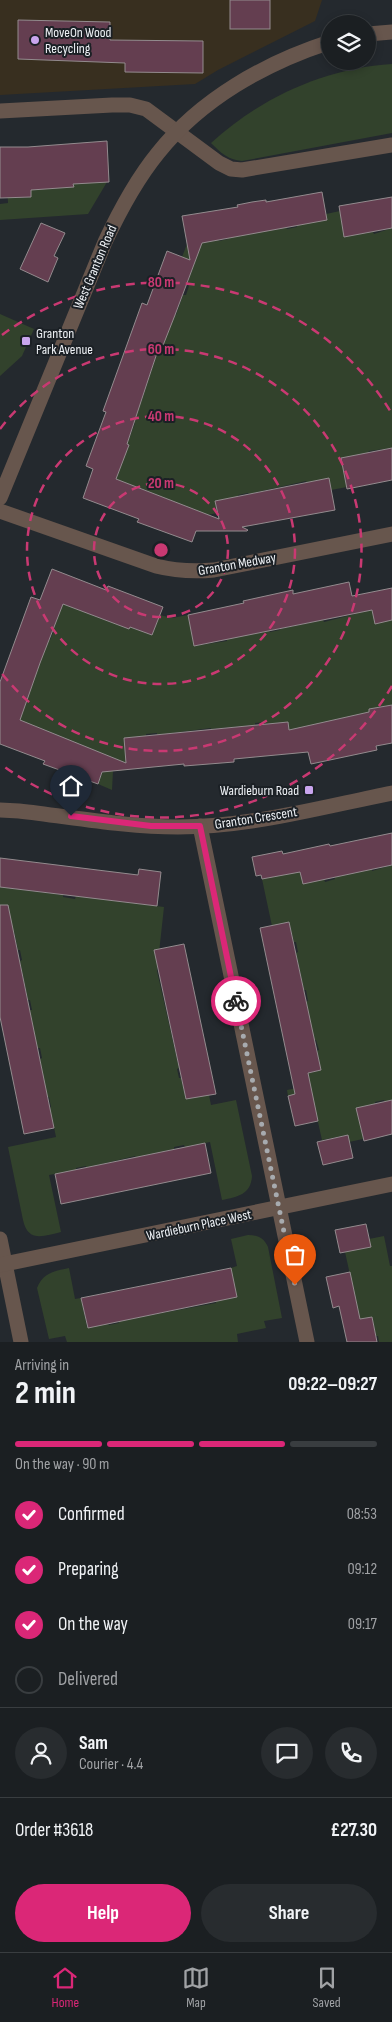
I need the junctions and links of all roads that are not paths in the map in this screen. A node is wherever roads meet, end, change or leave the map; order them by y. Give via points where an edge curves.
1 (392, 32) edge
2 (376, 33) edge
3 (321, 45) edge
4 (0, 111) edge
5 (178, 132) junction
6 (392, 145) edge
7 (0, 498) edge
8 (0, 511) edge
9 (392, 534) edge
10 (392, 793) edge
11 (0, 810) edge
12 (200, 826) junction
13 (392, 1184) edge
14 (279, 1208) junction
15 (0, 1239) edge
16 (3, 1264) edge
17 (21, 1342) edge
18 (307, 1342) edge

1 - 2 street
3 - 5 street, West Granton Road via 232,87
4 - 5 street via 130,105 146,109
5 - 6 street via 219,163 242,170
5 - 7 street, West Granton Road via 141,177 108,234
8 - 9 street, Granton Medway via 174,571 214,570
10 - 12 street, Granton Crescent via 244,822
11 - 12 street, Granton Crescent via 151,826
12 - 14 street
13 - 14 street, Wardieburn Place West
14 - 16 street, Wardieburn Place West
14 - 18 street
15 - 16 street
16 - 17 street

